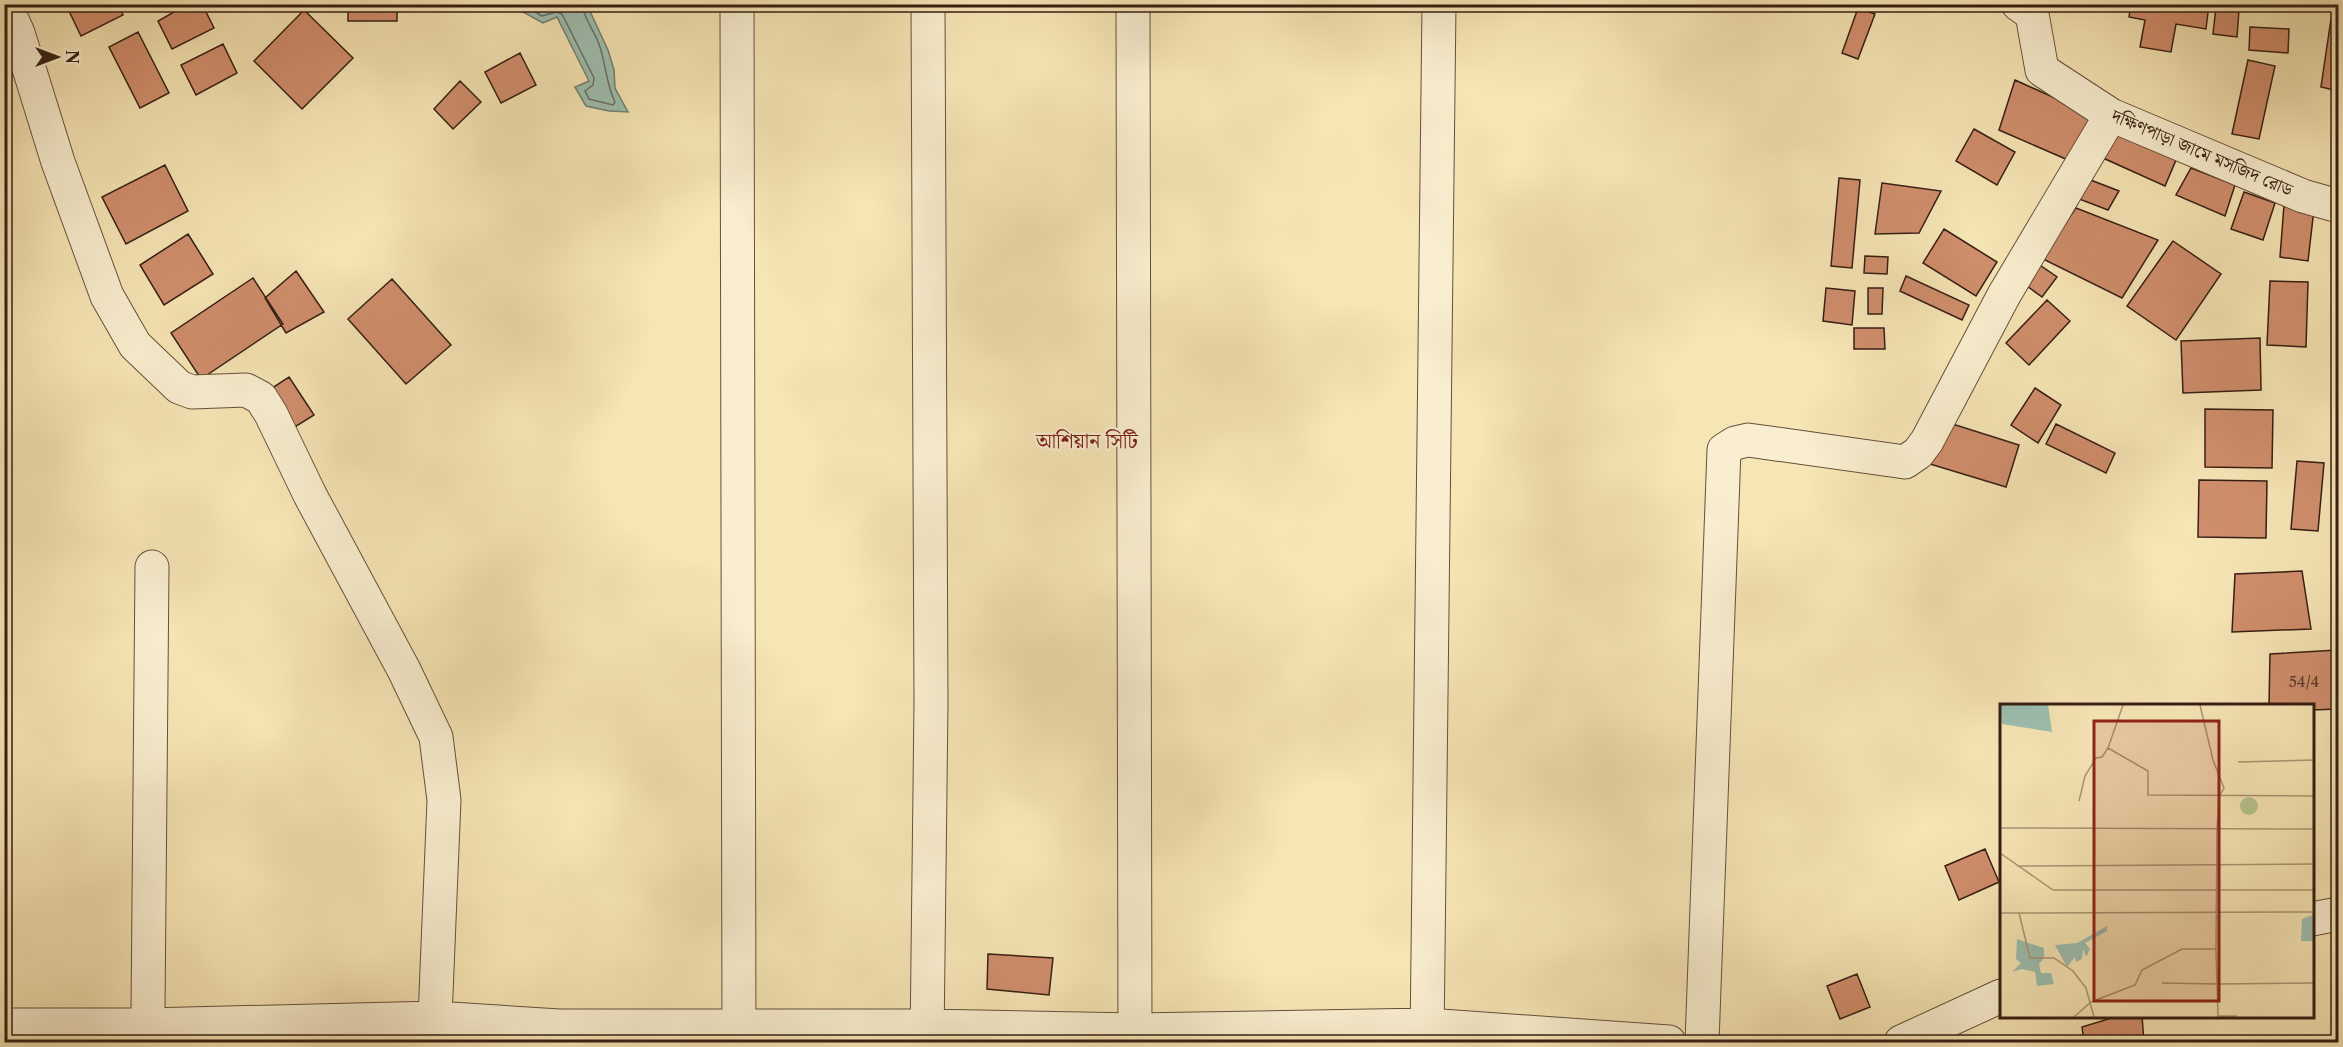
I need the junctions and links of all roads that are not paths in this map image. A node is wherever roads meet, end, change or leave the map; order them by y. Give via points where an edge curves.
1 (6, 4) edge
2 (737, 4) edge
3 (928, 4) edge
4 (1133, 4) edge
5 (1439, 4) edge
6 (2018, 4) edge
7 (2111, 115) junction
8 (2338, 206) edge
9 (152, 567) dead end
10 (2338, 914) edge
11 (2313, 919) edge
12 (2000, 996) edge
13 (435, 1018) junction
14 (4, 1025) edge
15 (146, 1034) edge
16 (739, 1034) edge
17 (927, 1034) edge
18 (1427, 1034) edge
19 (1135, 1036) edge
20 (1669, 1042) edge
21 (1702, 1042) edge
22 (1900, 1042) edge

1 - 13 street via 107,296 135,345 179,387 192,392 246,390 261,398 436,737 444,800
2 - 16 street
3 - 17 street via 931,715
4 - 19 street
5 - 18 street
6 - 7 street, দক্ষিণপাড়া জামে মসজিদ রোড via 2032,14 2042,70
7 - 8 street, দক্ষিণপাড়া জামে মসজিদ রোড
7 - 21 street via 2004,295 1918,453 1905,462 1748,440 1724,450
9 - 15 street
10 - 11 street
12 - 22 street
13 - 15 street
13 - 16 street
14 - 15 street
16 - 17 street
17 - 19 street
18 - 19 street
18 - 20 street

